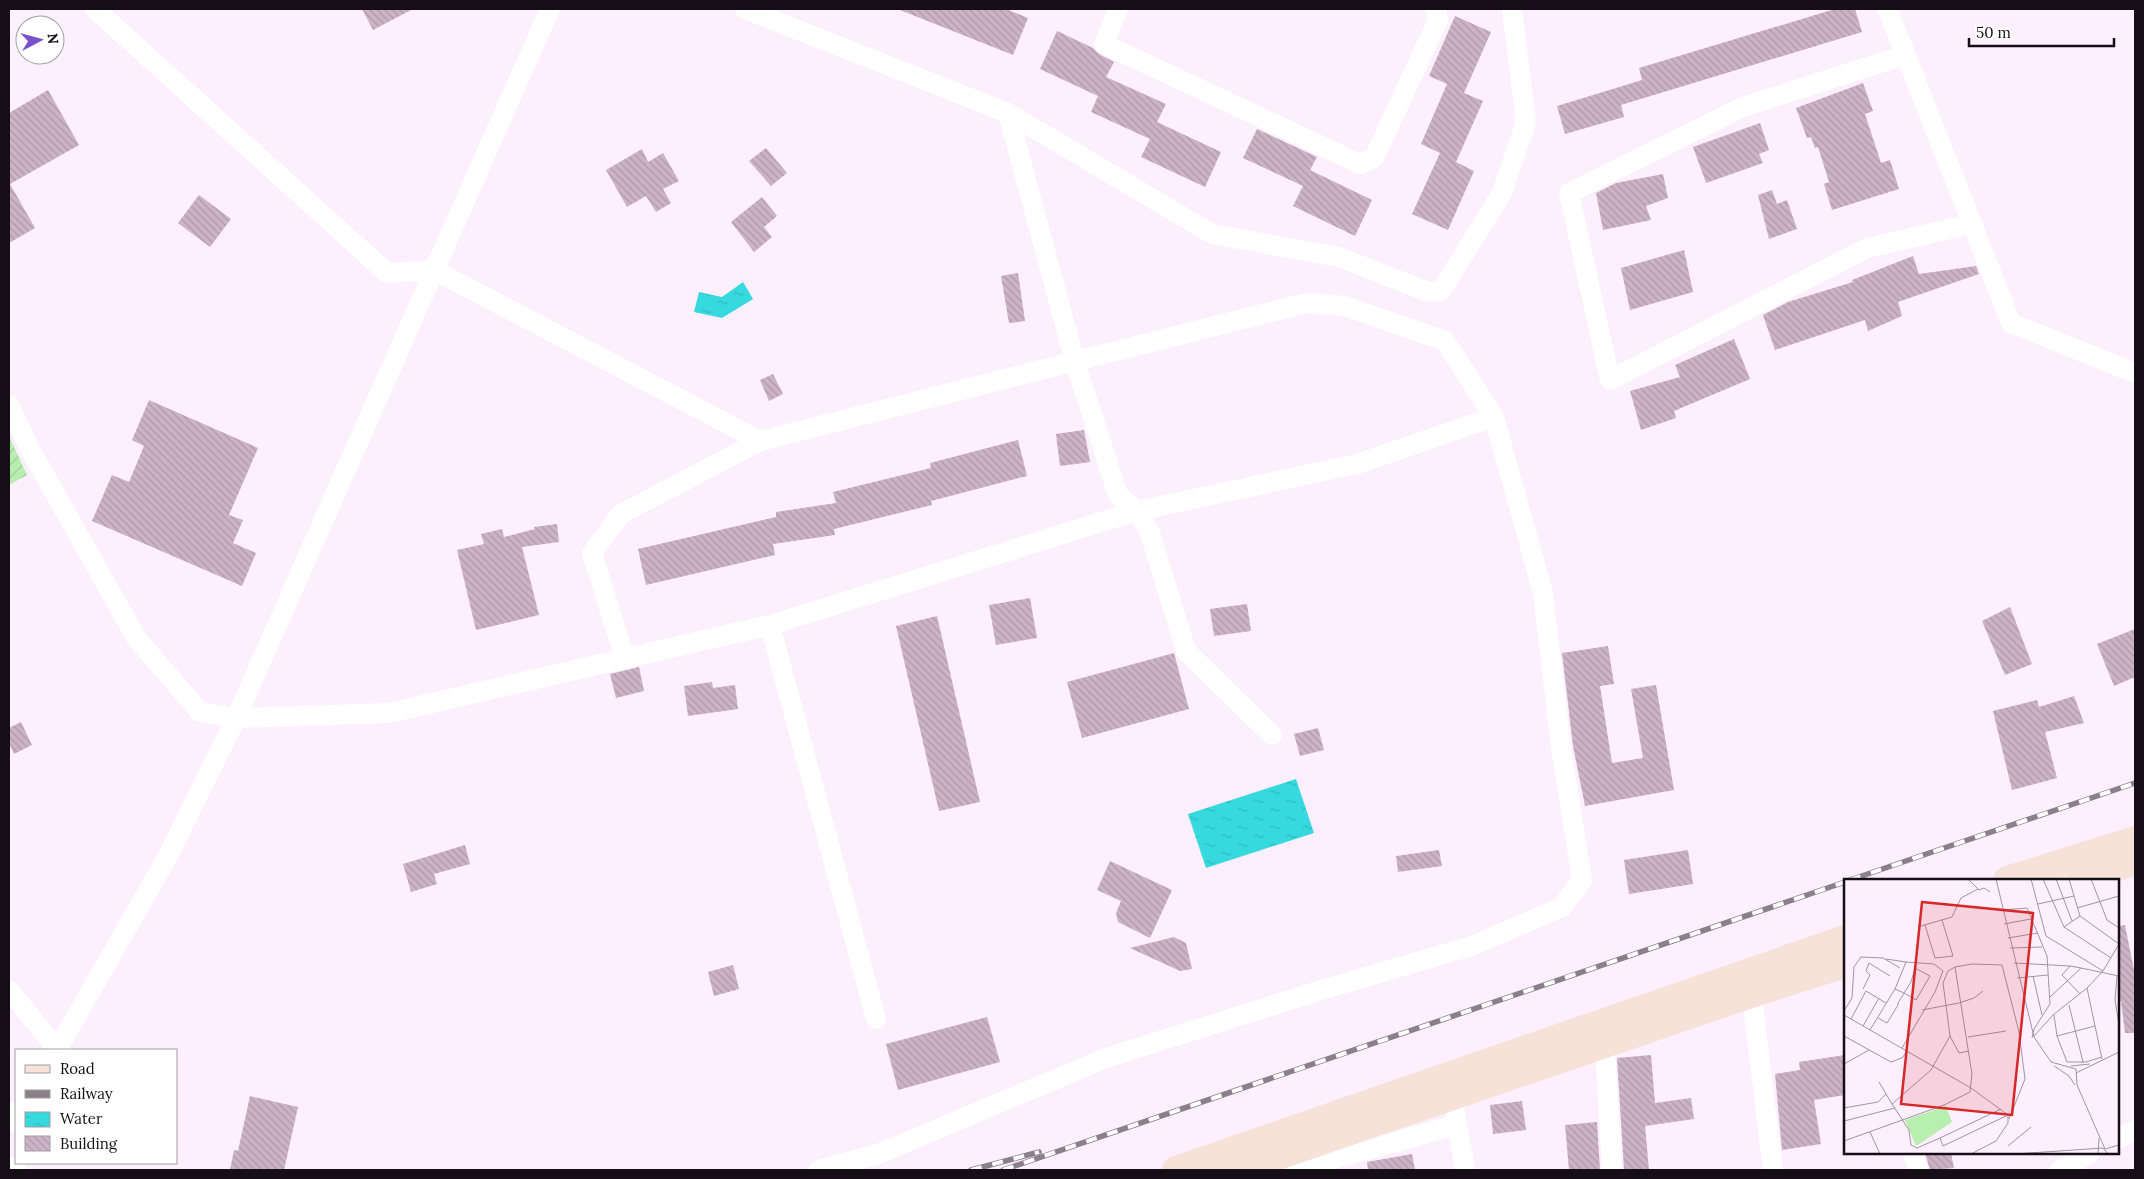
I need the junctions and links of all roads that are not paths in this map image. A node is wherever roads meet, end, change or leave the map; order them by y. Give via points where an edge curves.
1 (95, 9) edge
2 (550, 9) edge
3 (745, 9) edge
4 (1118, 9) edge
5 (1436, 9) edge
6 (1512, 9) edge
7 (1888, 10) edge
8 (1906, 55) junction
9 (1008, 113) junction
10 (1972, 224) junction
11 (434, 270) junction
12 (1075, 362) junction
13 (2135, 373) edge
14 (9, 405) edge
15 (1494, 417) junction
16 (760, 441) junction
17 (1137, 511) junction
18 (770, 625) junction
19 (625, 658) junction
20 (236, 718) junction
21 (1272, 735) dead end
22 (2135, 840) edge
23 (2135, 861) edge
24 (2010, 879) edge
25 (2083, 879) edge
26 (1844, 939) edge
27 (1844, 964) edge
28 (1750, 983) junction
29 (9, 990) edge
30 (876, 1019) dead end
31 (1604, 1034) junction
32 (56, 1049) edge
33 (58, 1049) edge
34 (1450, 1086) junction
35 (1456, 1125) junction
36 (2135, 1130) edge
37 (2119, 1138) edge
38 (1914, 1154) edge
39 (2085, 1154) edge
40 (9, 1167) edge
41 (17, 1170) edge
42 (819, 1170) edge
43 (1176, 1170) edge
44 (1237, 1170) edge
45 (1294, 1170) edge
46 (1465, 1170) edge
47 (1612, 1170) edge
48 (1773, 1170) edge
49 (1918, 1170) edge
50 (2060, 1170) edge

1 - 11 street via 387,273
2 - 11 street
3 - 9 street
4 - 5 street via 1104,44 1360,164 1374,158 1438,20
6 - 9 street via 1526,122 1502,193 1441,291 1428,292 1339,258 1212,234
7 - 8 street
8 - 10 street
8 - 10 street via 1743,107 1569,193 1610,380 1867,248
9 - 12 street
10 - 13 street via 2011,323
11 - 16 street
11 - 20 street
12 - 15 street via 1306,303 1345,306 1445,341
12 - 16 street
12 - 17 street via 1118,495
14 - 20 street via 31,451 137,640 200,712
15 - 17 street via 1357,464
15 - 42 street via 1543,593 1561,748 1582,880 1562,907 1472,946 1106,1058 878,1154
16 - 19 street via 621,514 592,553
17 - 18 street
17 - 21 street via 1150,533 1186,651
18 - 19 street
18 - 30 street
19 - 20 street via 389,713
20 - 33 street via 168,856
22 - 24 main road
23 - 25 main road
26 - 28 main road
27 - 28 main road
28 - 31 main road
28 - 48 street
29 - 32 street
31 - 34 main road
31 - 47 street
34 - 35 street
34 - 43 main road
34 - 44 main road
35 - 45 street
35 - 46 street
36 - 37 street
38 - 49 street
39 - 50 street
40 - 41 street

